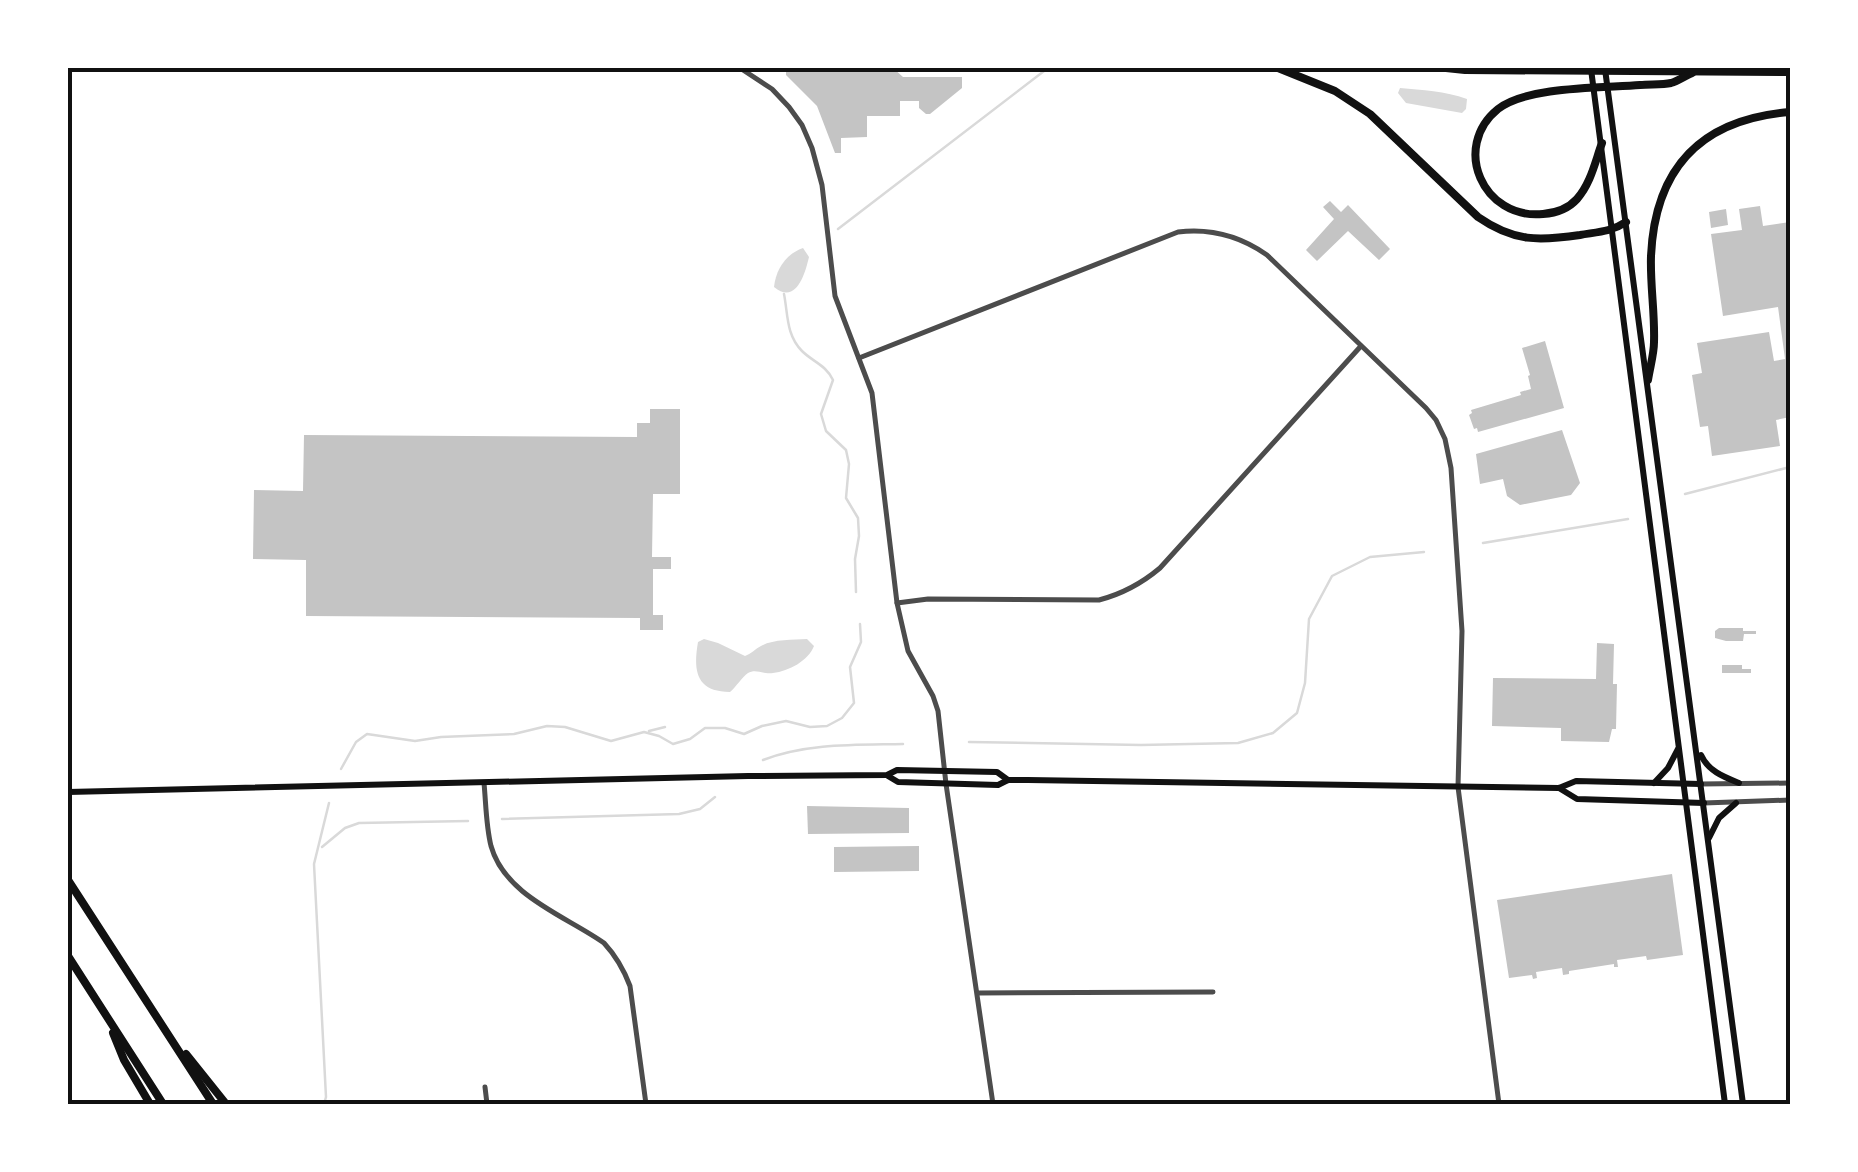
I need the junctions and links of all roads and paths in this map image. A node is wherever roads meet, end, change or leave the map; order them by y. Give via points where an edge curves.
1 (740, 68) edge
2 (1278, 68) edge
3 (1446, 68) edge
4 (1591, 68) edge
5 (1605, 68) edge
6 (1790, 72) edge
7 (1692, 73) junction
8 (1790, 112) edge
9 (1602, 143) junction
10 (1626, 222) junction
11 (1614, 230) junction
12 (1361, 346) junction
13 (859, 358) junction
14 (1648, 380) junction
15 (897, 603) junction
16 (1696, 744) junction
17 (1679, 747) junction
18 (944, 771) junction
19 (887, 776) junction
20 (1008, 780) junction
21 (484, 783) junction
22 (1683, 783) junction
23 (1790, 783) edge
24 (946, 784) junction
25 (1653, 784) junction
26 (1701, 784) junction
27 (1739, 784) junction
28 (1458, 787) junction
29 (1559, 788) junction
30 (68, 792) edge
31 (1790, 800) edge
32 (1686, 803) junction
33 (1736, 803) junction
34 (1704, 804) junction
35 (1709, 839) junction
36 (68, 880) edge
37 (68, 956) edge
38 (1213, 992) dead end
39 (978, 993) junction
40 (159, 1018) junction
41 (108, 1019) junction
42 (484, 1087) dead end
43 (150, 1104) edge
44 (163, 1104) edge
45 (213, 1104) edge
46 (226, 1104) edge
47 (487, 1104) edge
48 (646, 1104) edge
49 (993, 1104) edge
50 (1499, 1104) edge
51 (1725, 1104) edge
52 (1744, 1104) edge

1 - 13 street via 772,88 812,148 835,296
2 - 11 highway via 1370,114 1496,229 1542,240
3 - 7 highway
4 - 9 main road
5 - 10 main road
6 - 7 highway
7 - 9 highway via 1671,83 1562,90 1506,104 1480,132 1478,172 1505,207 1554,212 1584,189
8 - 14 highway via 1718,130 1692,150 1664,188 1651,258 1654,345
9 - 11 main road
10 - 11 highway
10 - 14 main road
11 - 17 main road
12 - 13 street via 1254,246 1195,230
12 - 15 street via 1160,568 1131,588 1098,600
12 - 28 street via 1426,408 1449,451 1462,631
13 - 15 street via 872,393
14 - 16 main road
15 - 18 street via 908,651 938,711
16 - 26 main road
16 - 27 main road via 1703,761
17 - 22 main road
17 - 25 main road
18 - 19 main road via 897,770
18 - 20 main road via 996,772
18 - 24 street
19 - 21 main road
19 - 24 main road
20 - 24 main road
20 - 28 main road
21 - 30 main road
21 - 48 street via 492,849 505,874 604,944 625,974
22 - 25 main road
22 - 26 main road
22 - 32 main road
23 - 27 street
24 - 39 street
25 - 29 main road via 1576,781
26 - 27 street
26 - 34 main road
28 - 29 main road
28 - 50 street
29 - 32 main road via 1577,799
31 - 33 street
32 - 34 main road
32 - 51 main road
33 - 34 street
33 - 35 main road
34 - 35 main road
35 - 52 main road
36 - 40 highway
37 - 41 highway
38 - 39 street
39 - 49 street
40 - 45 highway
40 - 46 highway
41 - 43 highway
41 - 44 highway
42 - 47 street

